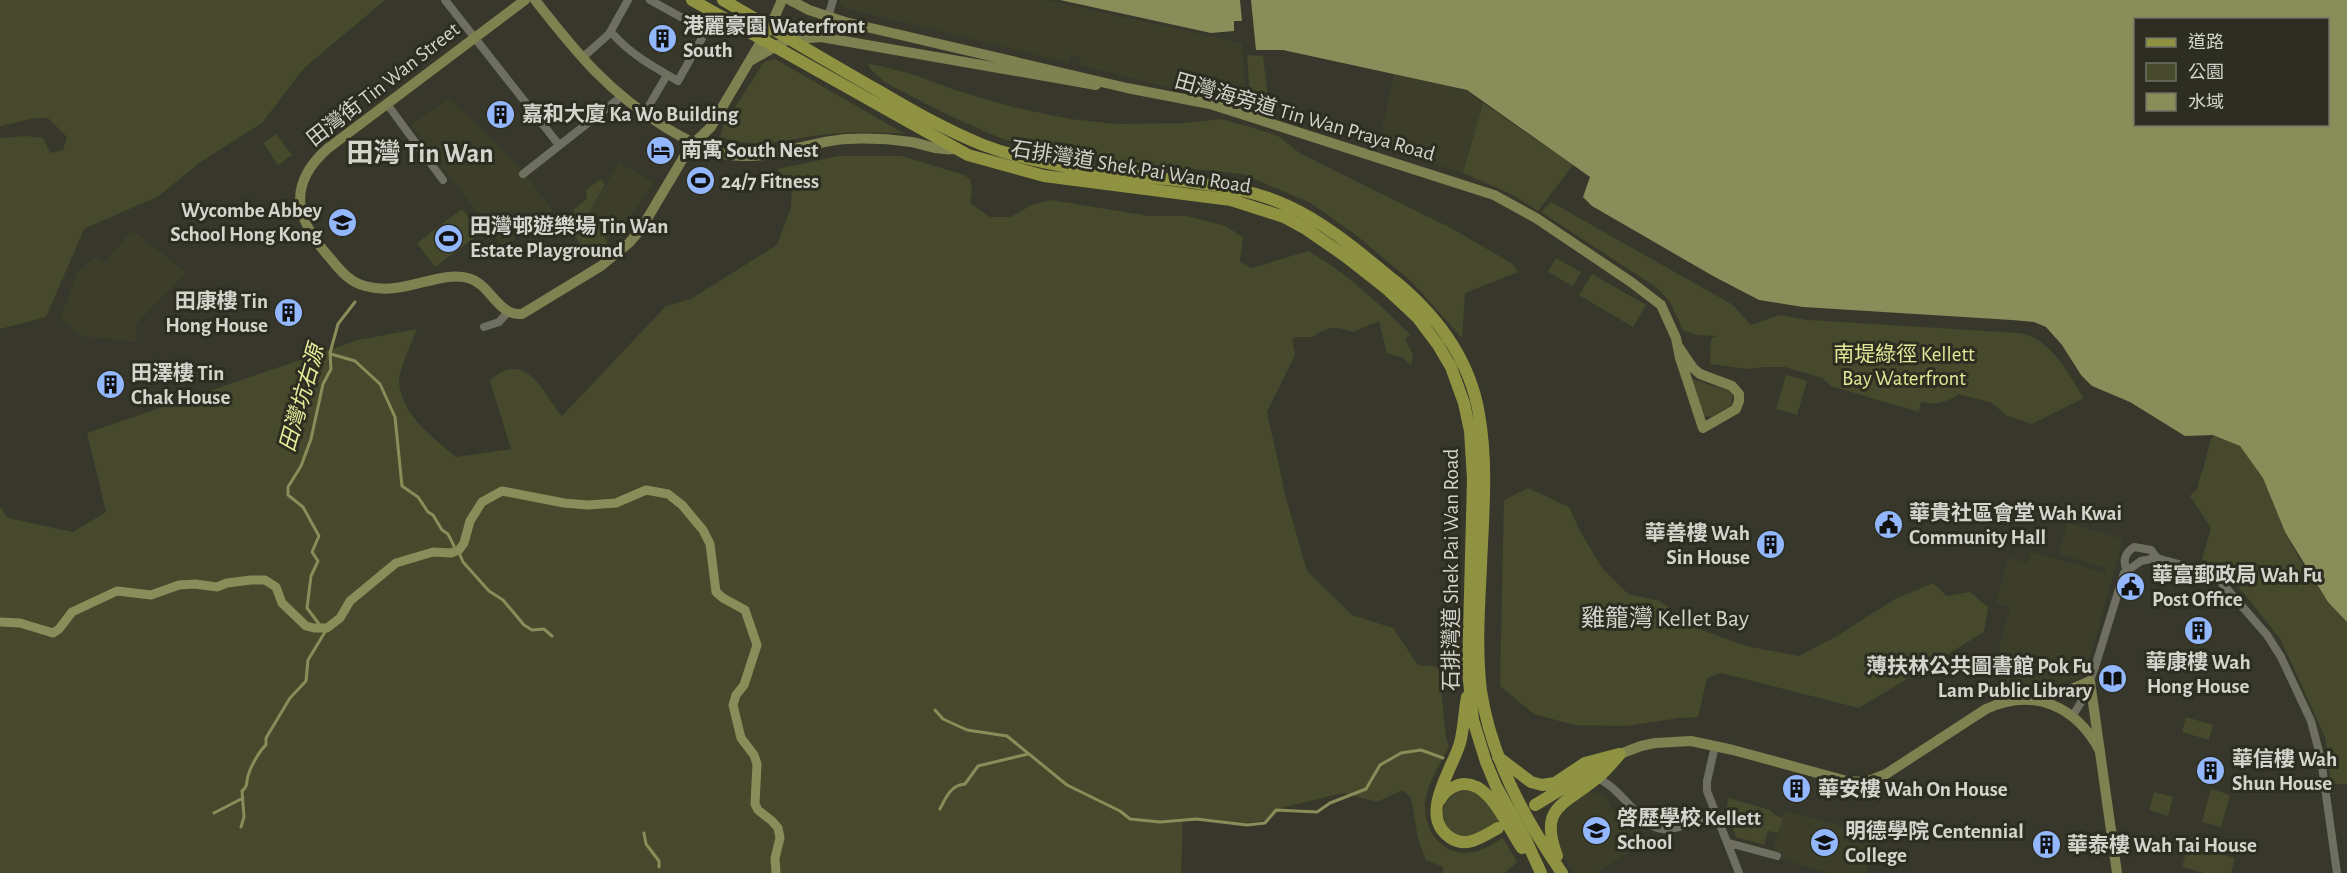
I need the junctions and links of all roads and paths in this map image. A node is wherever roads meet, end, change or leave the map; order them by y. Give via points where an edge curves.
1 (445, 0) edge
2 (525, 0) edge
3 (535, 0) edge
4 (628, 0) edge
5 (650, 0) edge
6 (692, 0) edge
7 (724, 0) edge
8 (782, 0) edge
9 (833, 0) edge
10 (793, 2) edge
11 (828, 17) junction
12 (611, 32) junction
13 (474, 38) junction
14 (582, 58) junction
15 (749, 62) junction
16 (667, 75) junction
17 (1127, 88) junction
18 (621, 97) junction
19 (387, 104) junction
20 (644, 114) junction
21 (694, 143) junction
22 (559, 146) junction
23 (955, 149) junction
24 (523, 174) dead end
25 (443, 180) dead end
26 (508, 312) junction
27 (484, 327) dead end
28 (1678, 346) junction
29 (2157, 558) junction
30 (2127, 570) junction
31 (2090, 681) junction
32 (1468, 688) junction
33 (2034, 700) junction
34 (2072, 717) junction
35 (1715, 746) junction
36 (2100, 751) junction
37 (1620, 754) junction
38 (1498, 757) junction
39 (1597, 778) junction
40 (1535, 805) dead end
41 (1437, 809) junction
42 (1715, 812) junction
43 (1498, 828) dead end
44 (1729, 843) junction
45 (1778, 856) dead end
46 (1540, 871) edge
47 (1561, 872) edge
48 (1739, 873) edge
49 (2117, 873) edge
50 (2337, 873) edge

1 - 13 street
2 - 13 street, 田灣街 Tin Wan Street
3 - 14 street, 石排灣道 Shek Pai Wan Road
4 - 12 street
5 - 16 street via 706,31 678,81
6 - 23 main road
7 - 38 main road, 石排灣道 Shek Pai Wan Road via 938,125 983,145 1043,163 1220,186 1274,200 1316,221 1388,276 1435,319 1464,366 1482,429 1485,478 1478,650 1483,702
8 - 15 street
9 - 11 street
10 - 11 street, 田灣海旁道 Tin Wan Praya Road
11 - 17 street, 田灣海旁道 Tin Wan Praya Road
12 - 14 street
12 - 16 street via 640,60
13 - 19 street, 田灣街 Tin Wan Street
13 - 22 street
14 - 18 street, 石排灣道 Shek Pai Wan Road
15 - 17 street via 787,40 821,37 1071,82
15 - 21 street via 711,127
16 - 20 street
17 - 28 street, 田灣海旁道 Tin Wan Praya Road via 1210,104 1494,195 1653,297 1666,313
18 - 20 street, 石排灣道 Shek Pai Wan Road
18 - 22 street
19 - 25 street
19 - 26 street, 田灣街 Tin Wan Street via 327,149 311,166 299,199 308,231 347,278 359,284 394,289 466,277 484,286
20 - 21 street, 石排灣道 Shek Pai Wan Road
21 - 23 street, 石排灣道 Shek Pai Wan Road via 717,153 744,156 848,139 884,139 940,150
21 - 26 street via 629,243 602,266 556,295 522,314
22 - 24 street
23 - 32 main road, 石排灣道 Shek Pai Wan Road via 1044,176 1203,195 1260,208 1294,222 1333,246 1417,317 1451,367 1470,431 1473,479
26 - 27 street via 499,322
28 - 28 street, 田灣海旁道 Tin Wan Praya Road via 1700,374 1732,386 1738,394 1736,409 1703,428
29 - 30 street via 2141,561
29 - 30 street via 2151,550 2134,547 2125,557
29 - 50 street via 2207,572 2220,581 2281,657 2315,734
30 - 31 street
31 - 33 street
31 - 34 street
31 - 36 street
32 - 41 main road via 1460,742
32 - 46 main road, 石排灣道 Shek Pai Wan Road via 1486,762
33 - 34 street via 2054,704
33 - 35 street via 1986,709 1886,774 1866,782 1846,781
34 - 36 street via 2090,734
35 - 37 street via 1667,741
35 - 42 street via 1707,782
36 - 49 street
37 - 38 main road via 1585,763 1555,783 1542,785 1531,783
37 - 39 main road
37 - 40 main road
38 - 47 main road, 石排灣道 Shek Pai Wan Road
39 - 42 street via 1618,791 1655,829 1670,830
39 - 47 main road via 1559,806 1551,820 1552,842
41 - 43 main road via 1440,828 1456,841 1477,840
41 - 46 main road via 1444,793 1458,785 1470,784 1481,789
42 - 44 street
44 - 45 street
44 - 48 street

